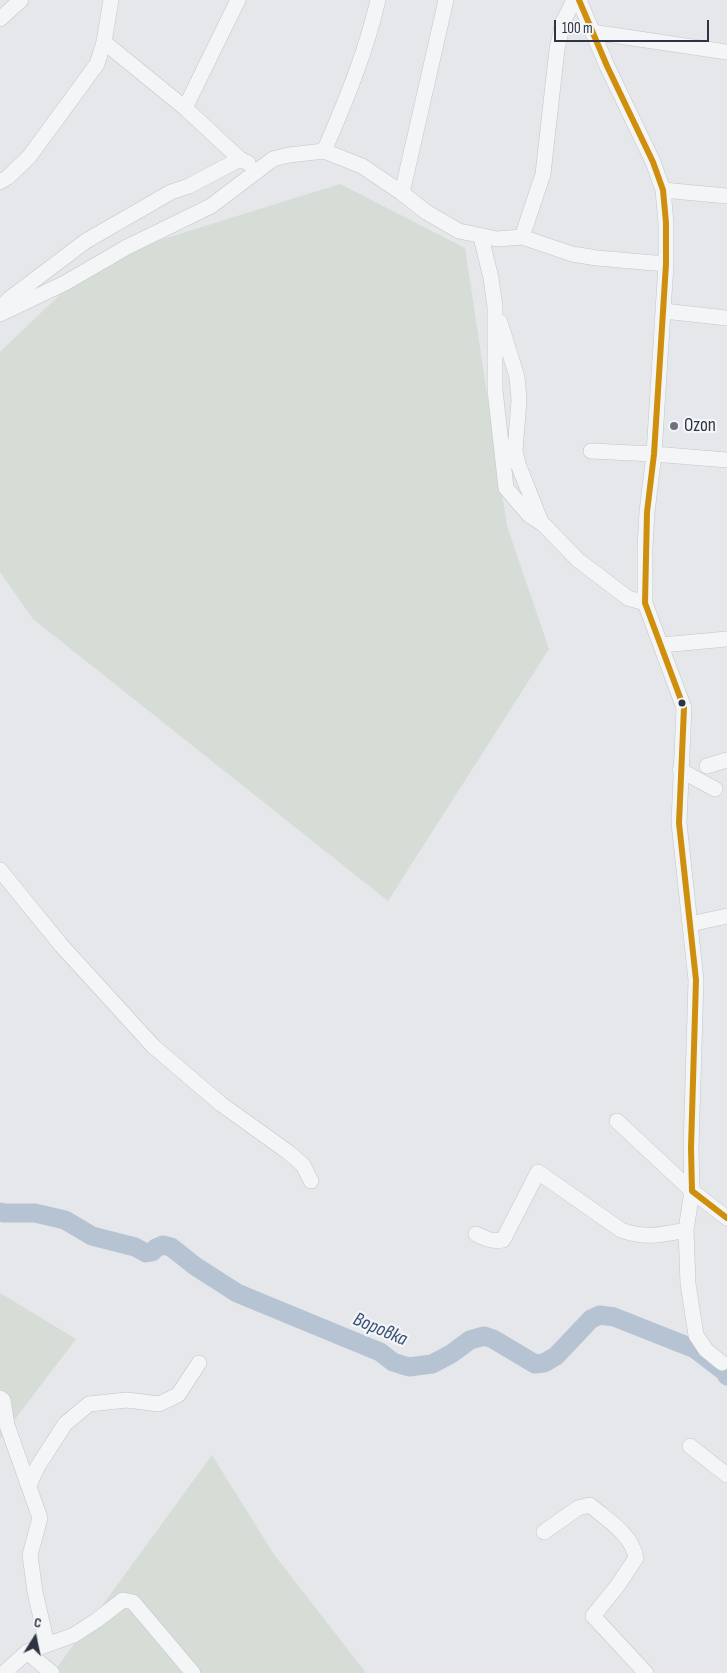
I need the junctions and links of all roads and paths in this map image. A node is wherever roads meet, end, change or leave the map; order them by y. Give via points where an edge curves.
1 (21, 0) edge
2 (111, 0) edge
3 (238, 0) edge
4 (378, 0) edge
5 (446, 0) edge
6 (574, 0) edge
7 (579, 0) edge
8 (0, 19) edge
9 (592, 32) junction
10 (104, 42) junction
11 (727, 52) edge
12 (185, 108) junction
13 (324, 151) junction
14 (240, 159) junction
15 (259, 170) junction
16 (3, 176) edge
17 (663, 190) junction
18 (402, 192) junction
19 (727, 196) edge
20 (481, 237) junction
21 (522, 237) junction
22 (666, 264) junction
23 (495, 307) junction
24 (0, 309) edge
25 (664, 311) junction
26 (0, 314) edge
27 (727, 318) edge
28 (498, 415) junction
29 (515, 450) junction
30 (591, 450) dead end
31 (654, 454) junction
32 (727, 460) edge
33 (542, 524) junction
34 (645, 603) junction
35 (727, 639) edge
36 (662, 646) junction
37 (727, 760) edge
38 (707, 766) dead end
39 (680, 770) junction
40 (715, 789) dead end
41 (0, 870) edge
42 (727, 916) edge
43 (690, 924) junction
44 (617, 1121) dead end
45 (311, 1181) dead end
46 (692, 1191) junction
47 (727, 1218) edge
48 (686, 1230) junction
49 (476, 1234) dead end
50 (199, 1363) dead end
51 (722, 1363) dead end
52 (0, 1398) edge
53 (690, 1446) dead end
54 (727, 1475) edge
55 (29, 1485) junction
56 (544, 1532) dead end
57 (47, 1644) junction
58 (27, 1652) junction
59 (4, 1673) edge
60 (52, 1673) edge
61 (193, 1673) edge
62 (646, 1673) edge

1 - 8 street
2 - 10 street
3 - 12 street
4 - 13 street via 340,115
5 - 18 street
6 - 21 street via 562,22 557,49 543,174
7 - 9 street
9 - 11 street
9 - 17 street
10 - 12 street
10 - 16 street via 97,64 29,157
12 - 14 street
13 - 15 street via 273,159
13 - 18 street via 362,166
14 - 15 street
14 - 24 street via 171,192 86,242
15 - 26 street via 211,206
17 - 19 street
17 - 22 street
18 - 20 street via 445,225
20 - 21 street
20 - 23 street
21 - 22 street via 572,254
22 - 25 street
23 - 28 street
23 - 29 street via 517,377 519,400
25 - 27 street
25 - 31 street
28 - 29 street
28 - 33 street via 506,488 529,515
29 - 33 street
30 - 31 street
31 - 32 street
31 - 34 street via 645,538
33 - 34 street via 578,560 628,598
34 - 36 street
35 - 36 street
36 - 39 street via 684,708
37 - 38 street
39 - 40 street
39 - 43 street via 678,823
41 - 45 street via 60,945 153,1046 221,1104 288,1152 303,1165
42 - 43 street
43 - 46 street via 696,980
44 - 46 street
46 - 47 street
46 - 48 street
48 - 49 street via 658,1235 636,1235 621,1230 538,1172 503,1240 495,1242
48 - 51 street via 688,1284 696,1335 706,1350
50 - 55 street via 178,1395 159,1404 127,1400 89,1404 65,1424
52 - 55 street via 6,1425
53 - 54 street
55 - 57 street via 40,1518 30,1555
56 - 62 street via 578,1508 590,1505 629,1539 636,1558 593,1616
57 - 58 street
57 - 61 street via 74,1635 123,1600 134,1602
58 - 59 street
58 - 60 street

